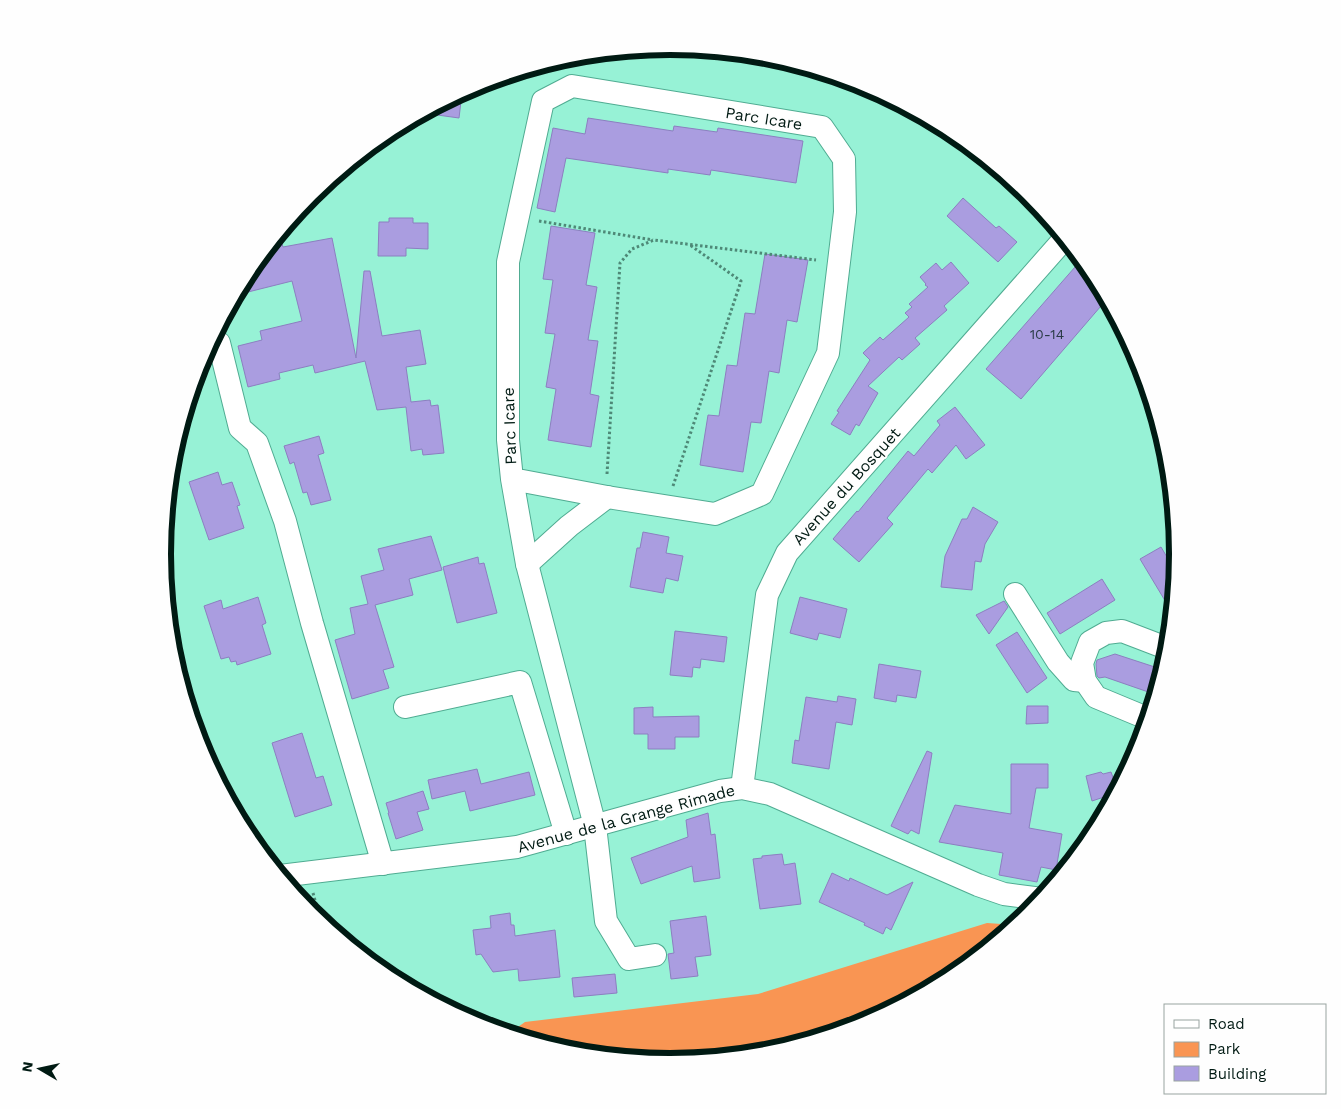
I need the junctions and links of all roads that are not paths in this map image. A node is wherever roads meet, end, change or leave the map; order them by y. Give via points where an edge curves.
1 (1061, 243) edge
2 (219, 343) dead end
3 (512, 479) junction
4 (607, 497) junction
5 (527, 564) junction
6 (1015, 594) dead end
7 (1161, 645) edge
8 (1085, 681) junction
9 (405, 707) dead end
10 (1143, 716) edge
11 (742, 788) junction
12 (566, 834) junction
13 (596, 834) junction
14 (383, 864) junction
15 (288, 875) edge
16 (1033, 898) edge
17 (654, 956) dead end

1 - 11 street, Avenue du Bosquet via 787,553 767,595
2 - 14 street via 240,428 257,443 285,521
3 - 4 street, Parc Icare
3 - 4 street, Parc Icare via 508,440 508,262 543,101 572,86 822,127 844,159 845,212 828,353 762,494 715,514
3 - 5 street, Parc Icare
4 - 5 street
5 - 13 street, Parc Icare
6 - 8 street via 1058,662 1074,680
7 - 8 street via 1122,631 1106,633 1090,642 1082,663
8 - 10 street via 1096,697
9 - 12 street via 520,682
11 - 13 street, Avenue de la Grange Rimade via 720,790
11 - 16 street, Avenue de la Grange Rimade via 770,794 1004,894
12 - 13 street, Avenue de la Grange Rimade
12 - 14 street, Avenue de la Grange Rimade via 517,847
13 - 17 street, Parc Icare via 606,921 629,959
14 - 15 street, Avenue de la Grange Rimade

